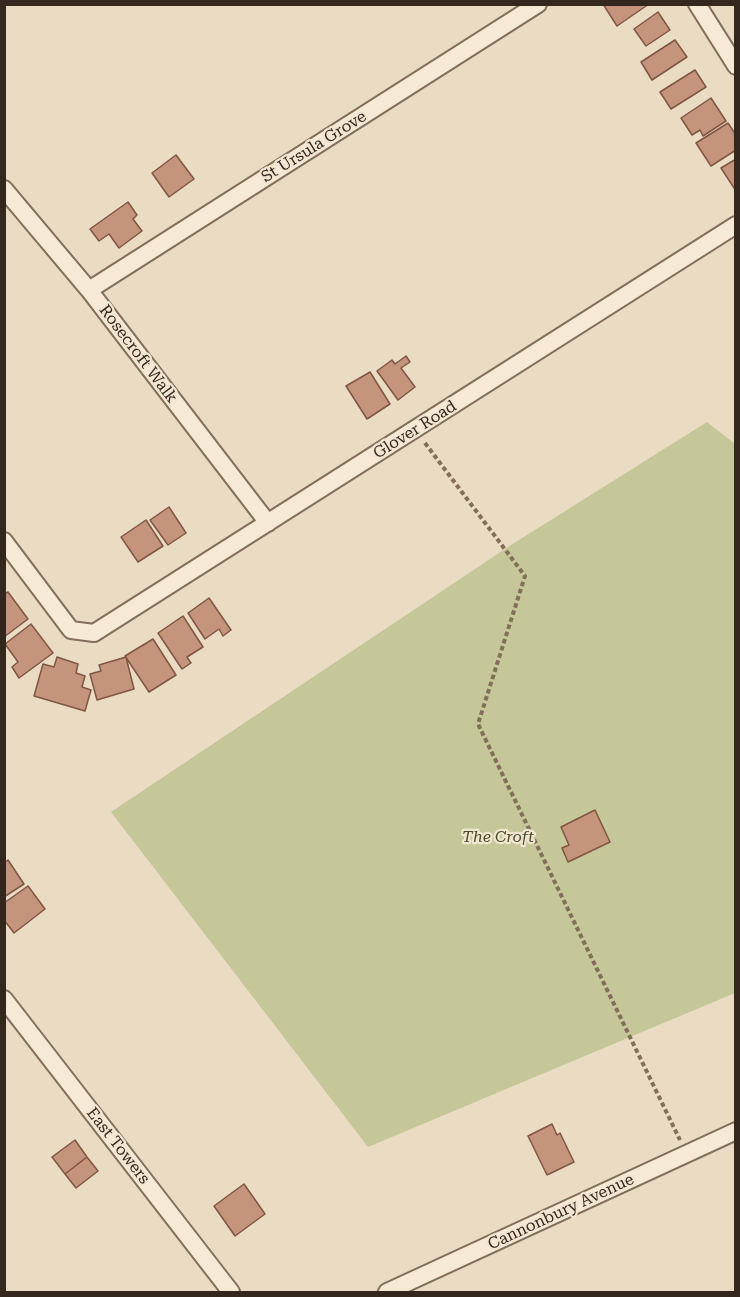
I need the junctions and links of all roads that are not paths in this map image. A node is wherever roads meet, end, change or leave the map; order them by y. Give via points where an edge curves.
1 (538, 4) edge
2 (697, 4) edge
3 (735, 66) edge
4 (4, 189) edge
5 (735, 225) edge
6 (89, 290) junction
7 (267, 523) junction
8 (4, 541) edge
9 (4, 999) edge
10 (735, 1131) edge
11 (231, 1293) edge
12 (387, 1293) edge

1 - 6 street, St Ursula Grove
2 - 3 street
4 - 6 street, Rosecroft Walk
5 - 7 street, Glover Road
6 - 7 street, Rosecroft Walk
7 - 8 street, Glover Road via 94,633 71,630
9 - 11 street, East Towers
10 - 12 street, Cannonbury Avenue

